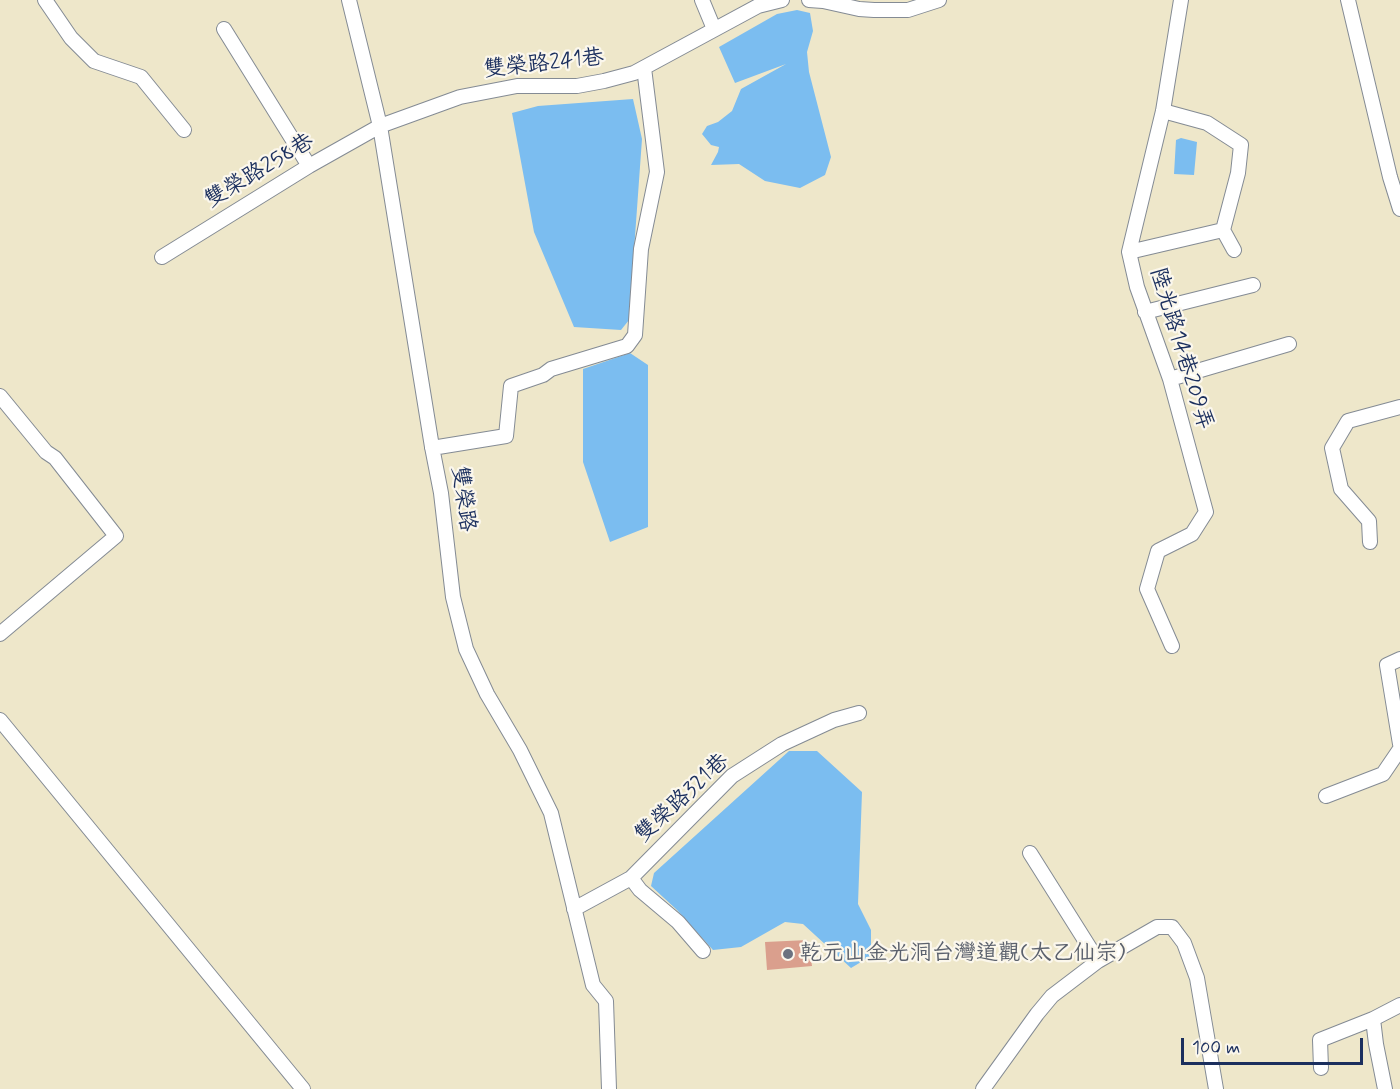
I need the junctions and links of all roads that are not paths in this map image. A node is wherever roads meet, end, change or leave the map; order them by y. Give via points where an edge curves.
1 (45, 0) edge
2 (349, 0) edge
3 (702, 0) edge
4 (782, 0) edge
5 (809, 0) edge
6 (939, 0) edge
7 (1181, 0) edge
8 (1348, 0) edge
9 (224, 29) dead end
10 (714, 29) junction
11 (644, 68) junction
12 (1163, 111) junction
13 (380, 126) junction
14 (184, 130) dead end
15 (309, 166) junction
16 (1400, 209) edge
17 (1223, 230) junction
18 (1234, 250) dead end
19 (1129, 252) junction
20 (162, 257) dead end
21 (1253, 285) dead end
22 (1145, 312) junction
23 (1289, 344) dead end
24 (1170, 379) junction
25 (0, 396) edge
26 (1400, 407) edge
27 (432, 448) junction
28 (1370, 542) dead end
29 (0, 634) edge
30 (1172, 646) dead end
31 (1400, 659) edge
32 (859, 713) dead end
33 (0, 720) edge
34 (1400, 744) edge
35 (1400, 748) edge
36 (1326, 796) dead end
37 (1030, 853) dead end
38 (631, 878) junction
39 (574, 909) junction
40 (703, 951) dead end
41 (1098, 962) junction
42 (1400, 1005) edge
43 (1373, 1019) junction
44 (1321, 1068) dead end
45 (303, 1089) edge
46 (609, 1089) edge
47 (983, 1089) edge
48 (1216, 1089) edge
49 (1384, 1089) edge

1 - 14 street via 70,38 94,61 141,77
2 - 13 street, 雙榮路
3 - 10 street
4 - 10 street, 雙榮路241巷 via 758,6
5 - 6 street via 859,9 908,10
7 - 12 street, 陸光路14巷209弄
8 - 16 street
9 - 15 street
10 - 11 street, 雙榮路241巷
11 - 13 street, 雙榮路241巷 via 577,86 518,86 459,97
11 - 27 street via 657,172 641,249 635,335 627,346 551,369 512,386 507,436
12 - 17 street via 1208,123 1240,145 1238,173
12 - 19 street, 陸光路14巷209弄
13 - 15 street, 雙榮路258巷
13 - 27 street, 雙榮路
15 - 20 street, 雙榮路258巷
17 - 18 street
17 - 19 street
19 - 22 street, 陸光路14巷209弄
21 - 22 street
22 - 24 street, 陸光路14巷209弄
23 - 24 street
24 - 30 street, 陸光路14巷209弄 via 1206,512 1192,534 1158,552 1147,589
25 - 29 street via 116,536
26 - 28 street via 1348,421 1332,448 1341,489 1369,521
27 - 39 street, 雙榮路 via 453,597 466,649 550,813
31 - 34 street via 1387,665
32 - 38 street, 雙榮路321巷 via 782,744 732,776
33 - 45 street
35 - 36 street via 1383,774
37 - 41 street
38 - 39 street, 雙榮路321巷
38 - 40 street
39 - 46 street, 雙榮路 via 593,985 606,1001
41 - 47 street via 1052,996
41 - 48 street via 1157,927 1172,927 1184,943 1197,978
42 - 43 street
43 - 44 street via 1320,1040
43 - 49 street

